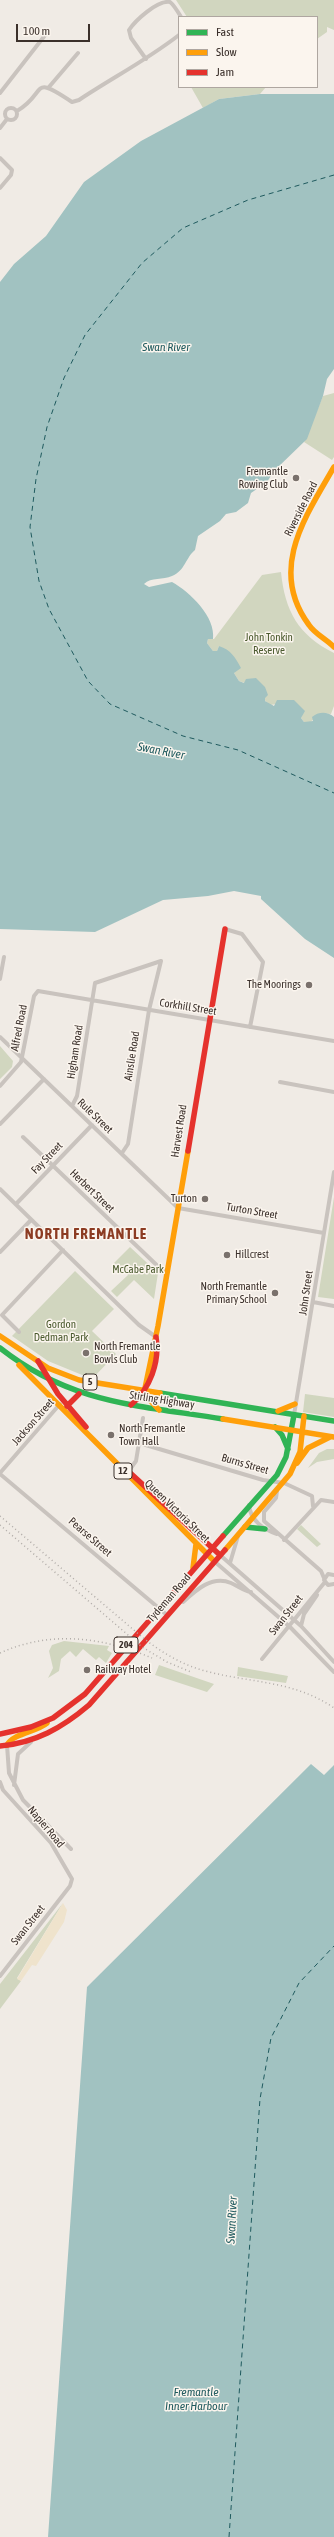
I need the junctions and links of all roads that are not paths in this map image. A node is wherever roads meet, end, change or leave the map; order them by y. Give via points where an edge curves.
1 (180, 16) edge
2 (46, 34) dead end
3 (178, 36) edge
4 (78, 53) dead end
5 (146, 60) junction
6 (49, 87) junction
7 (0, 93) edge
8 (0, 106) edge
9 (5, 110) junction
10 (17, 111) junction
11 (7, 119) junction
12 (0, 128) edge
13 (0, 158) edge
14 (0, 188) edge
15 (334, 467) edge
16 (333, 645) edge
17 (225, 929) joint
18 (4, 957) dead end
19 (161, 961) joint
20 (0, 979) edge
21 (38, 991) joint
22 (93, 999) junction
23 (149, 1010) junction
24 (208, 1020) junction
25 (250, 1027) junction
26 (0, 1037) edge
27 (334, 1041) edge
28 (22, 1058) junction
29 (44, 1079) junction
30 (280, 1082) dead end
31 (0, 1086) edge
32 (334, 1092) edge
33 (72, 1106) junction
34 (0, 1124) edge
35 (92, 1125) junction
36 (23, 1137) dead end
37 (122, 1153) junction
38 (52, 1164) junction
39 (334, 1172) edge
40 (0, 1189) edge
41 (16, 1204) junction
42 (178, 1208) junction
43 (31, 1220) junction
44 (324, 1232) junction
45 (63, 1250) junction
46 (0, 1252) edge
47 (166, 1274) junction
48 (313, 1302) junction
49 (334, 1306) edge
50 (19, 1332) dead end
51 (0, 1336) edge
52 (156, 1337) junction
53 (0, 1348) edge
54 (12, 1358) junction
55 (38, 1362) junction
56 (50, 1383) junction
57 (146, 1392) junction
58 (79, 1394) junction
59 (61, 1403) junction
60 (295, 1404) junction
61 (68, 1406) junction
62 (131, 1406) junction
63 (160, 1410) junction
64 (275, 1412) junction
65 (294, 1415) junction
66 (304, 1416) junction
67 (143, 1418) dead end
68 (334, 1421) edge
69 (275, 1428) junction
70 (292, 1430) junction
71 (303, 1432) junction
72 (332, 1437) edge
73 (139, 1443) junction
74 (288, 1450) junction
75 (297, 1463) junction
76 (127, 1473) junction
77 (0, 1474) edge
78 (271, 1481) junction
79 (284, 1483) junction
80 (277, 1491) junction
81 (334, 1502) edge
82 (249, 1504) junction
83 (313, 1506) junction
84 (253, 1518) junction
85 (244, 1527) junction
86 (265, 1529) junction
87 (238, 1534) junction
88 (277, 1534) junction
89 (284, 1540) junction
90 (196, 1544) junction
91 (212, 1547) junction
92 (206, 1553) junction
93 (220, 1555) junction
94 (214, 1561) junction
95 (230, 1563) junction
96 (193, 1568) junction
97 (321, 1571) junction
98 (332, 1574) edge
99 (330, 1583) edge
100 (251, 1592) junction
101 (158, 1608) junction
102 (167, 1615) junction
103 (294, 1619) junction
104 (290, 1626) junction
105 (301, 1626) junction
106 (262, 1659) dead end
107 (334, 1662) edge
108 (334, 1672) edge
109 (53, 1718) junction
110 (0, 1734) edge
111 (33, 1740) junction
112 (0, 1746) edge
113 (7, 1746) junction
114 (0, 1782) edge
115 (14, 1785) junction
116 (2, 1791) edge
117 (57, 1837) junction
118 (51, 1843) junction
119 (71, 1849) dead end
120 (70, 1886) joint
121 (0, 1976) edge

1 - 5 street via 171,2 165,0 138,16 129,30 131,38
2 - 7 street
3 - 5 street
4 - 6 street
5 - 6 street via 72,102
6 - 10 street via 39,88 25,106
8 - 9 street
9 - 10 street via 12,107
9 - 11 street
10 - 11 street via 15,119
11 - 12 street
13 - 14 street via 12,170
15 - 16 main road, Riverside Road via 299,530 289,567 291,591 299,610 308,625
17 - 24 main road, Harvest Road
17 - 25 street via 242,934 263,962
18 - 20 street
19 - 22 street, Higham Road via 95,983
19 - 23 street, Ainslie Road
21 - 22 street, Corkhill Street
21 - 28 street, Alfred Road via 34,996
22 - 23 street, Corkhill Street
22 - 33 street, Higham Road via 77,1096
23 - 24 street, Corkhill Street
23 - 37 street, Ainslie Road via 128,1144
24 - 25 street, Corkhill Street
24 - 42 main road, Harvest Road
25 - 27 street, Corkhill Street
26 - 28 street, Rule Street
28 - 29 street, Rule Street
28 - 31 street, Alfred Road via 17,1068
29 - 33 street, Rule Street
29 - 34 street
30 - 32 street
33 - 35 street, Rule Street
35 - 37 street, Rule Street
35 - 38 street, Fay Street
36 - 38 street, Herbert Street
37 - 42 street, Rule Street
38 - 41 street, Fay Street
38 - 47 street, Herbert Street
39 - 44 street, John Street
40 - 41 street
41 - 43 street
42 - 44 street, Turton Street
42 - 47 main road, Harvest Road
43 - 45 street
43 - 46 street
44 - 48 street, John Street
45 - 50 street via 2,1315
45 - 52 street via 139,1325
47 - 52 main road, Harvest Road
48 - 49 street
48 - 60 street, John Street
51 - 55 main road, Stirling Highway / 5
52 - 57 main road, Harvest Road via 150,1384
53 - 54 main road, Stirling Highway / 5
54 - 56 main road, Stirling Highway / 5
54 - 59 main road, Queen Victoria Street / 12
55 - 56 main road, 12
55 - 57 main road, Stirling Highway / 5 via 79,1380
56 - 58 main road, Stirling Highway / 5
56 - 59 main road, Queen Victoria Street / 12
57 - 62 main road, Harvest Road
57 - 63 main road
57 - 64 main road, Stirling Highway / 5
58 - 61 main road
58 - 62 main road, Stirling Highway / 5
59 - 61 main road, Queen Victoria Street / 12
59 - 76 main road, Queen Victoria Street / 12
59 - 77 street, Jackson Street
60 - 64 main road
60 - 65 street, John Street
61 - 76 main road, Queen Victoria Street / 12
62 - 63 main road, Stirling Highway / 5
63 - 69 main road, Stirling Highway / 5
64 - 65 main road, Stirling Highway / 5
65 - 66 main road, Stirling Highway / 5
65 - 70 main road, Tydeman Road
66 - 68 main road, Stirling Highway / 5
66 - 71 main road, Tydeman Road
67 - 73 street
69 - 70 main road, Stirling Highway / 5
69 - 74 main road via 284,1439
70 - 71 main road, Stirling Highway / 5
70 - 74 main road, Tydeman Road / 204
71 - 72 main road, Stirling Highway / 5
71 - 75 main road, Tydeman Road / 204
72 - 75 main road via 308,1448
73 - 76 street via 135,1462
73 - 78 street, Burns Street
74 - 78 main road, Tydeman Road / 204 via 283,1465
75 - 79 main road, Tydeman Road / 204
76 - 90 main road, Queen Victoria Street / 12
76 - 91 main road, Queen Victoria Street / 12
77 - 101 street, Pearse Street
78 - 79 street, Burns Street
78 - 82 main road, Tydeman Road / 204
79 - 80 main road, Tydeman Road / 204
79 - 83 street, Burns Street via 312,1496
80 - 84 main road, Tydeman Road / 204
80 - 88 street via 276,1498 263,1515 264,1521
81 - 83 street via 323,1499
82 - 84 street
82 - 91 main road, Tydeman Road / 204
83 - 89 street
84 - 85 main road, Tydeman Road / 204
84 - 86 street
85 - 86 main road
85 - 87 main road, Tydeman Road / 204
86 - 88 street
87 - 93 main road, Tydeman Road / 204
87 - 95 street
88 - 89 street
89 - 97 street
90 - 92 main road, Queen Victoria Street / 12
90 - 96 main road
91 - 92 main road, Tydeman Road / 204
91 - 93 main road, Queen Victoria Street / 12
92 - 94 main road, Queen Victoria Street / 12
92 - 96 main road, Tydeman Road / 204
93 - 94 main road, Tydeman Road / 204
93 - 95 street, Queen Victoria Street / 12
94 - 100 street, Queen Victoria Street / 12
94 - 102 main road, Tydeman Road / 204
95 - 103 street, Queen Victoria Street / 12
96 - 101 main road, Tydeman Road / 204
97 - 98 street
97 - 99 street
98 - 99 street
99 - 103 street, Swan Street
99 - 105 street, Swan Street via 319,1592 305,1612
100 - 102 street via 228,1582 208,1583 198,1588
100 - 104 street, Queen Victoria Street / 12
101 - 102 street, Pearse Street
101 - 109 main road, Tydeman Road / 204 via 86,1694
102 - 111 main road, Tydeman Road / 204 via 89,1705 64,1725
103 - 104 street, Swan Street
103 - 105 street, Queen Victoria Street / 12
104 - 106 street, Swan Street
104 - 108 street, Queen Victoria Street / 12
105 - 107 street, Queen Victoria Street / 12
109 - 110 main road, Tydeman Road / 204 via 32,1727
109 - 113 main road via 40,1729 10,1740
111 - 113 main road, Tydeman Road / 204
111 - 115 street via 18,1754
112 - 113 main road, Tydeman Road / 204
113 - 115 street, Napier Road via 9,1773
114 - 116 street, Napier Road
115 - 117 street, Napier Road via 23,1800
116 - 118 street, Napier Road
117 - 118 street
117 - 119 street, Napier Road
118 - 120 street, Napier Road via 70,1873
120 - 121 street, Swan Street

